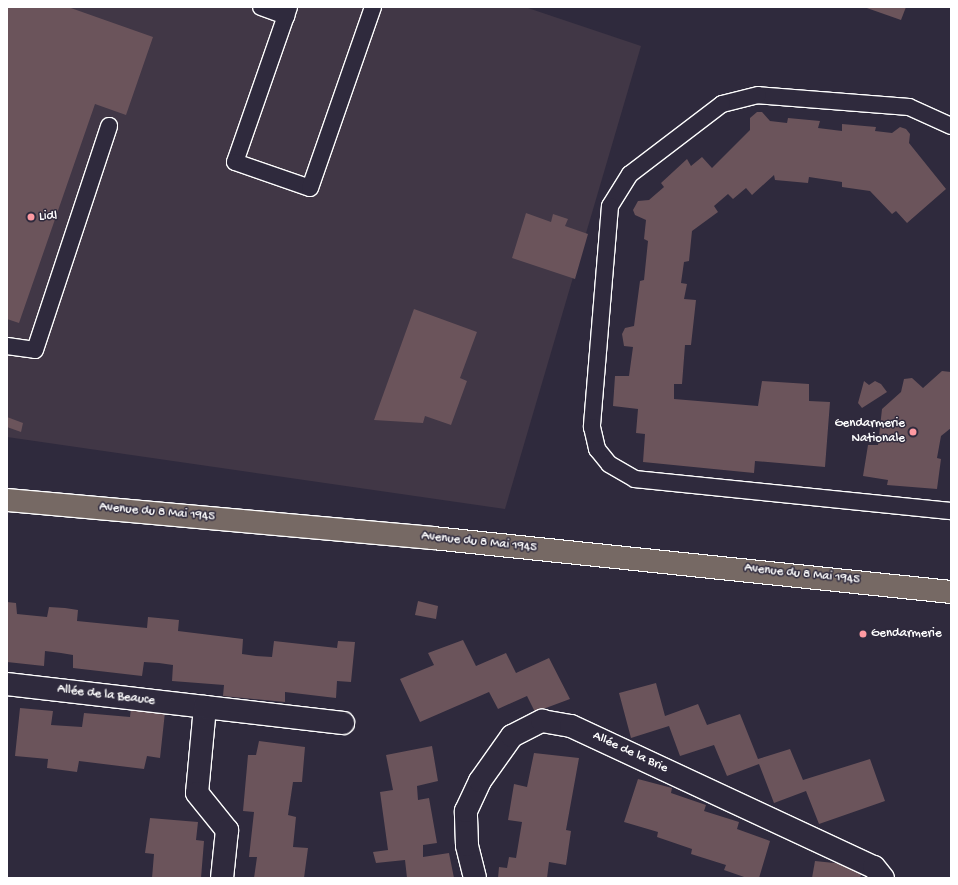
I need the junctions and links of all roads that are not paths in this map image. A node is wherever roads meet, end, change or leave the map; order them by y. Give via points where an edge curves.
1 (261, 7) edge
2 (373, 7) edge
3 (287, 11) edge
4 (109, 126) dead end
5 (951, 126) edge
6 (7, 346) edge
7 (7, 500) edge
8 (951, 511) edge
9 (951, 592) edge
10 (7, 684) edge
11 (205, 707) junction
12 (342, 723) dead end
13 (222, 878) edge
14 (475, 878) edge
15 (883, 878) edge

1 - 3 lane
2 - 3 lane via 310,188 235,162
4 - 6 lane via 35,350
5 - 8 lane via 909,107 758,95 722,104 630,174 610,206 592,427 597,449 609,464 635,478
7 - 9 main road, Avenue du 8 Mai 1945 via 433,538
10 - 11 street, Allée de la Beauce
11 - 12 street, Allée de la Beauce
11 - 13 street via 197,793 227,830
14 - 15 street, Allée de la Brie via 468,845 466,811 480,781 512,736 542,721 571,726 874,867

